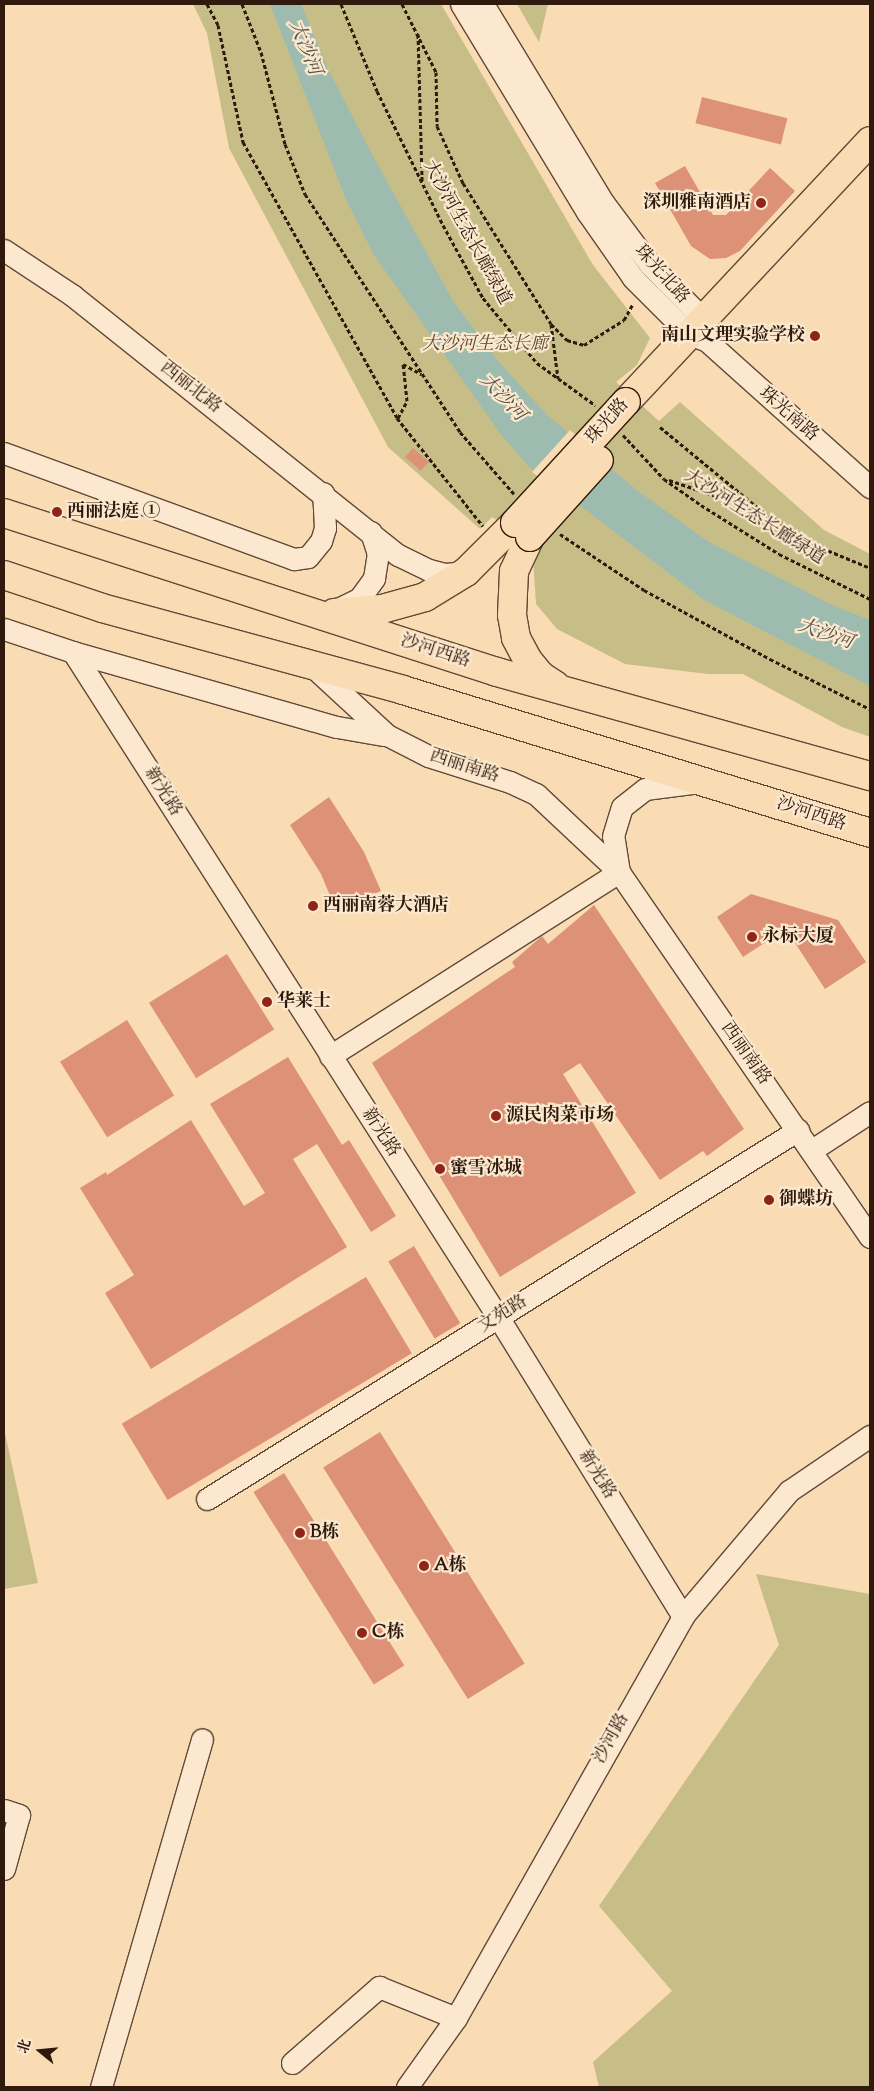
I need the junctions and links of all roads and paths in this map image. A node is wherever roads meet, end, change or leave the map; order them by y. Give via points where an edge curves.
1 (208, 4) edge
2 (242, 4) edge
3 (341, 4) edge
4 (402, 4) edge
5 (461, 4) edge
6 (483, 4) edge
7 (418, 31) junction
8 (870, 141) edge
9 (870, 167) edge
10 (422, 184) junction
11 (4, 250) edge
12 (642, 288) junction
13 (551, 324) junction
14 (700, 331) junction
15 (424, 375) junction
16 (558, 380) junction
17 (596, 407) dead end
18 (642, 415) junction
19 (397, 418) junction
20 (616, 428) dead end
21 (5, 457) edge
22 (664, 479) junction
23 (870, 487) edge
24 (323, 493) junction
25 (763, 512) junction
26 (4, 513) edge
27 (523, 521) junction
28 (371, 532) junction
29 (559, 532) dead end
30 (496, 545) junction
31 (870, 568) edge
32 (466, 572) junction
33 (4, 575) edge
34 (870, 599) edge
35 (298, 608) junction
36 (328, 613) junction
37 (4, 629) edge
38 (73, 652) junction
39 (308, 663) junction
40 (563, 690) junction
41 (870, 709) edge
42 (387, 735) junction
43 (870, 776) edge
44 (718, 785) junction
45 (870, 833) edge
46 (619, 872) junction
47 (330, 1056) junction
48 (870, 1112) edge
49 (798, 1130) junction
50 (812, 1150) junction
51 (870, 1236) edge
52 (498, 1318) junction
53 (870, 1436) edge
54 (207, 1499) dead end
55 (682, 1616) junction
56 (202, 1739) dead end
57 (4, 1810) edge
58 (4, 1869) edge
59 (456, 2018) junction
60 (292, 2063) dead end
61 (101, 2087) edge
62 (407, 2087) edge

1 - 19 path via 218,24 244,142
2 - 15 path via 261,52 285,144 305,194
3 - 10 path, 大沙河生态长廊绿道 via 365,65
4 - 7 path
5 - 12 street, 珠光北路 via 587,212
6 - 14 street, 珠光北路 via 626,237
7 - 10 path
7 - 13 path via 436,72 437,126 463,183
8 - 14 main road, 珠光路
9 - 14 main road, 珠光路
10 - 16 path, 大沙河生态长廊绿道 via 483,298 518,344
11 - 24 street, 西丽北路 via 62,287
12 - 13 path via 624,320 584,345 567,340
12 - 14 street, 珠光北路
13 - 16 path
14 - 18 main road, 珠光路
14 - 23 street, 珠光南路
15 - 19 path via 403,364 407,401
15 - 27 path
16 - 17 path, 大沙河生态长廊绿道 via 580,392
18 - 25 path
18 - 27 main road, 珠光路, bridge
19 - 30 path
20 - 22 path, 大沙河生态长廊绿道
21 - 24 street via 294,559 308,557 321,541 325,528
22 - 25 path
22 - 34 path, 大沙河生态长廊绿道 via 779,554
24 - 28 street, 西丽北路
25 - 31 path via 822,548
26 - 35 main road, 沙河西路
27 - 30 main road, 珠光路
27 - 40 main road, 珠光路 via 514,571 512,607 516,638 541,676
28 - 32 street, 西丽北路 via 414,564 445,574
28 - 36 street via 378,554 374,578 359,599
29 - 41 path via 644,590
30 - 32 main road, 珠光路
32 - 36 main road, 珠光路 via 444,588 411,602 382,609
33 - 39 main road, 沙河西路 via 102,608
35 - 36 street, 珠光路
35 - 40 main road, 沙河西路
37 - 38 street
38 - 42 street via 337,727
38 - 47 street, 新光路
39 - 42 street, 西丽南路
39 - 44 main road, 沙河西路
40 - 43 main road, 沙河西路
42 - 46 street, 西丽南路 via 428,756 510,782 536,794
44 - 45 main road, 沙河西路
44 - 46 street, 西丽南路 via 658,785 633,795 622,807 613,836
46 - 47 street
46 - 49 street, 西丽南路
47 - 52 street, 新光路
48 - 50 street
49 - 50 street, 西丽南路
49 - 52 street, 文苑路
50 - 51 street, 西丽南路
52 - 54 street, 文苑路
52 - 55 street, 新光路
53 - 55 street, 沙河路 via 788,1491
55 - 59 street, 沙河路
56 - 61 street
57 - 58 street via 19,1815
59 - 60 street via 379,1987
59 - 62 street, 沙河路

